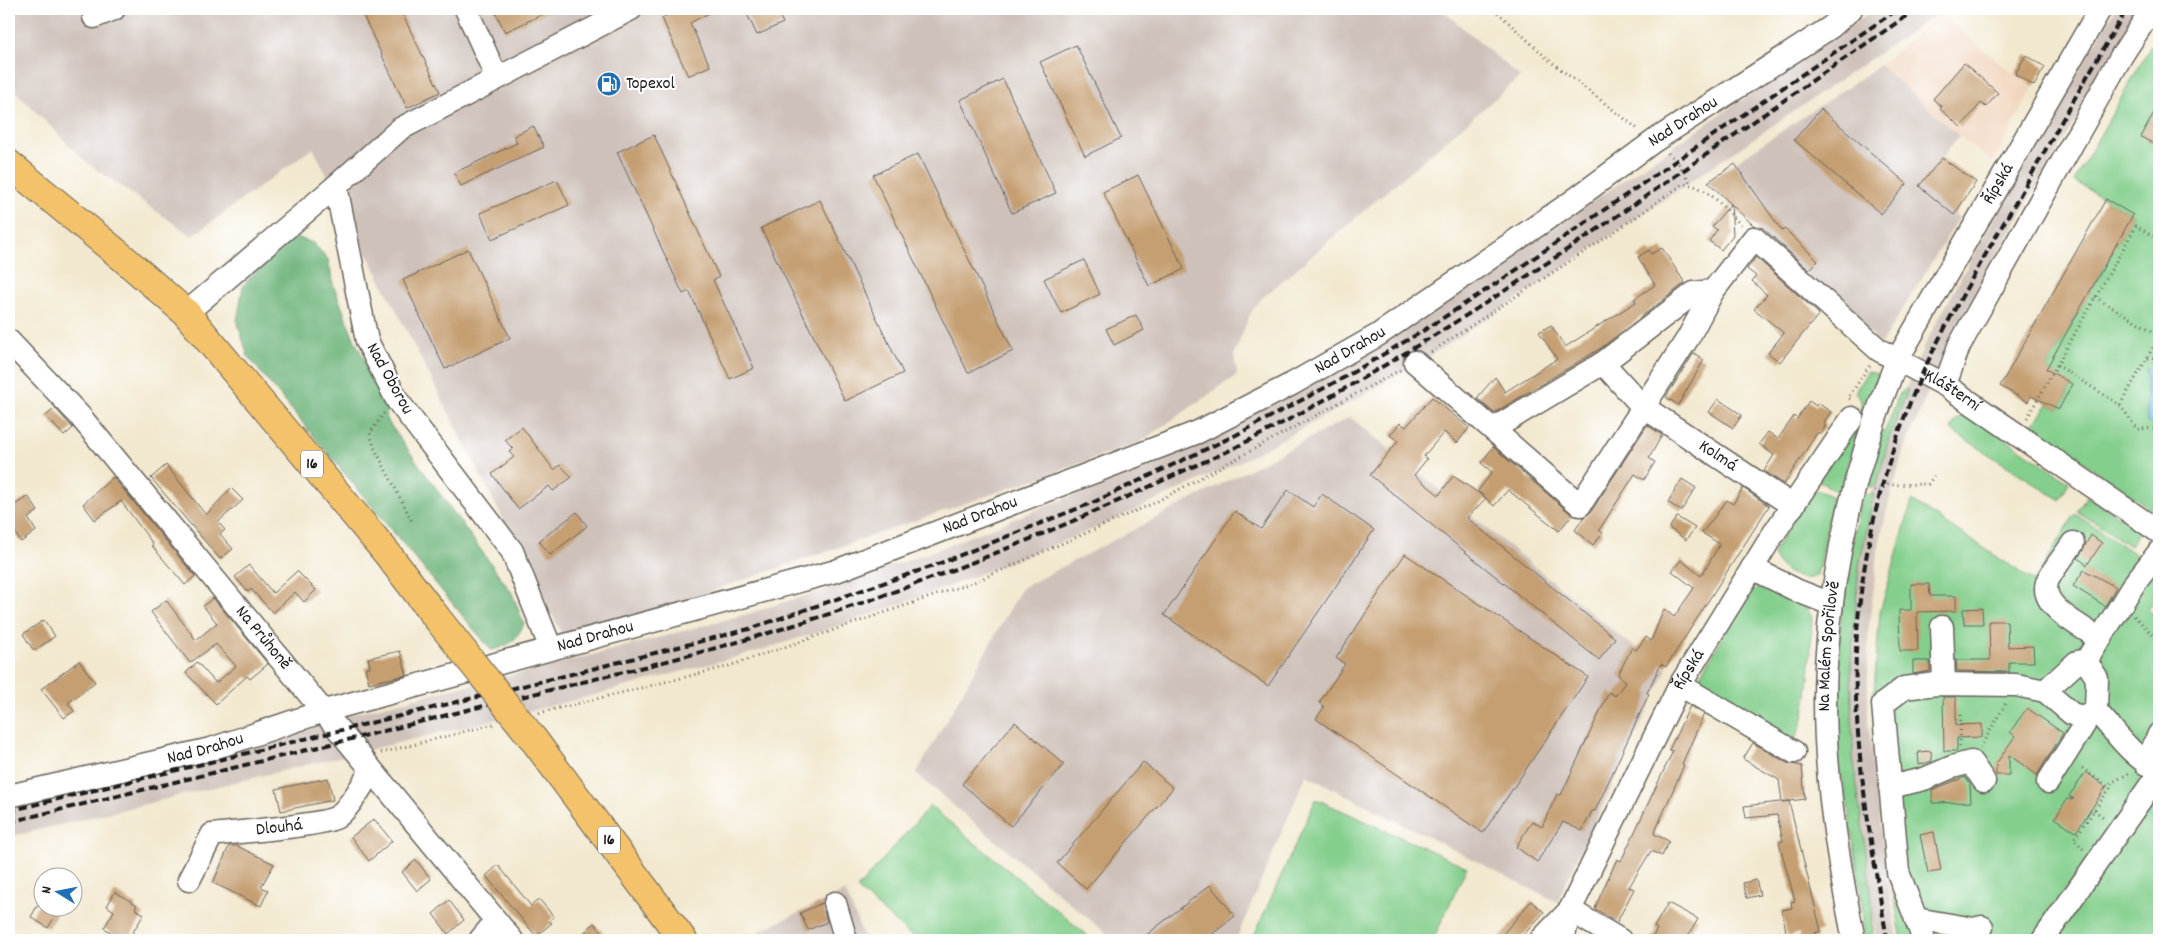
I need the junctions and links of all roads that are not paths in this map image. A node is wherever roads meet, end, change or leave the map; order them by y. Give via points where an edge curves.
1 (466, 9) edge
2 (631, 9) edge
3 (1851, 9) edge
4 (2100, 9) edge
5 (2152, 9) edge
6 (497, 78) junction
7 (9, 164) edge
8 (336, 186) junction
9 (1713, 291) junction
10 (186, 313) junction
11 (9, 341) edge
12 (1888, 355) junction
13 (1415, 362) road end
14 (1602, 363) junction
15 (1945, 385) junction
16 (1642, 406) junction
17 (1852, 418) road end
18 (1493, 430) junction
19 (1793, 506) junction
20 (2159, 532) edge
21 (2073, 543) dead end
22 (2159, 552) edge
23 (1752, 568) junction
24 (1831, 604) junction
25 (1942, 627) dead end
26 (2100, 639) junction
27 (551, 649) junction
28 (2086, 661) junction
29 (1944, 684) junction
30 (1680, 685) junction
31 (2045, 691) junction
32 (324, 711) junction
33 (2091, 713) junction
34 (2159, 734) edge
35 (1794, 752) dead end
36 (366, 764) junction
37 (2152, 767) edge
38 (1984, 781) dead end
39 (2048, 782) dead end
40 (1890, 787) junction
41 (9, 796) edge
42 (189, 880) dead end
43 (836, 903) dead end
44 (1570, 910) junction
45 (1916, 919) junction
46 (496, 921) junction
47 (1982, 927) dead end
48 (480, 940) edge
49 (512, 940) edge
50 (684, 940) edge
51 (846, 940) edge
52 (1541, 940) edge
53 (1563, 940) edge
54 (1620, 940) edge
55 (1854, 940) edge
56 (1924, 940) edge
57 (2043, 940) edge

1 - 6 street
2 - 6 street
3 - 27 street, Nad Drahou via 1831,27 1654,141 1378,335 1198,432 836,571
4 - 12 street, Řípská
5 - 15 street via 2122,56 1959,346
6 - 8 street via 400,129
7 - 10 main road, 16
8 - 10 street
8 - 27 street, Nad Oborou via 367,341 397,400 512,551
9 - 12 street, Klášterní via 1754,238
9 - 14 street via 1694,293
9 - 16 street via 1688,338
10 - 50 main road, 16, bridge via 386,552 436,617 533,727
11 - 32 street, Na Průhoně via 79,415
12 - 15 street, Klášterní
12 - 24 street, Na Malém Spořilově via 1880,401 1852,491
13 - 18 street
14 - 16 street, Kolmá
14 - 18 street
15 - 20 street, Klášterní
16 - 18 street via 1580,505
16 - 19 street, Kolmá
17 - 19 street, Řípská
19 - 23 street, Řípská
21 - 26 street via 2047,582 2048,598 2053,607
22 - 26 street via 2134,584
23 - 24 street
23 - 30 street, Řípská
24 - 55 street, Na Malém Spořilově via 1826,667 1830,791
25 - 29 street
26 - 28 street
27 - 32 street, Nad Drahou
28 - 31 street via 2077,662
28 - 33 street via 2097,678
29 - 31 street via 2016,685
29 - 40 street via 1904,688 1883,704
30 - 35 street
30 - 44 street, Řípská
31 - 33 street via 2072,714 2082,717
32 - 36 street, Na Průhoně
32 - 41 street, Nad Drahou via 211,749
33 - 37 street
33 - 39 street
34 - 37 street
36 - 42 street, Dlouhá via 358,793 337,817 212,835
36 - 46 street, Na Průhoně
37 - 57 street via 2096,865
38 - 40 street via 1965,764
40 - 45 street via 1898,872
43 - 51 street
44 - 52 street
44 - 53 street, Řípská
44 - 54 street
45 - 47 street via 1974,929
45 - 56 street
46 - 48 street
46 - 49 street, Na Průhoně

